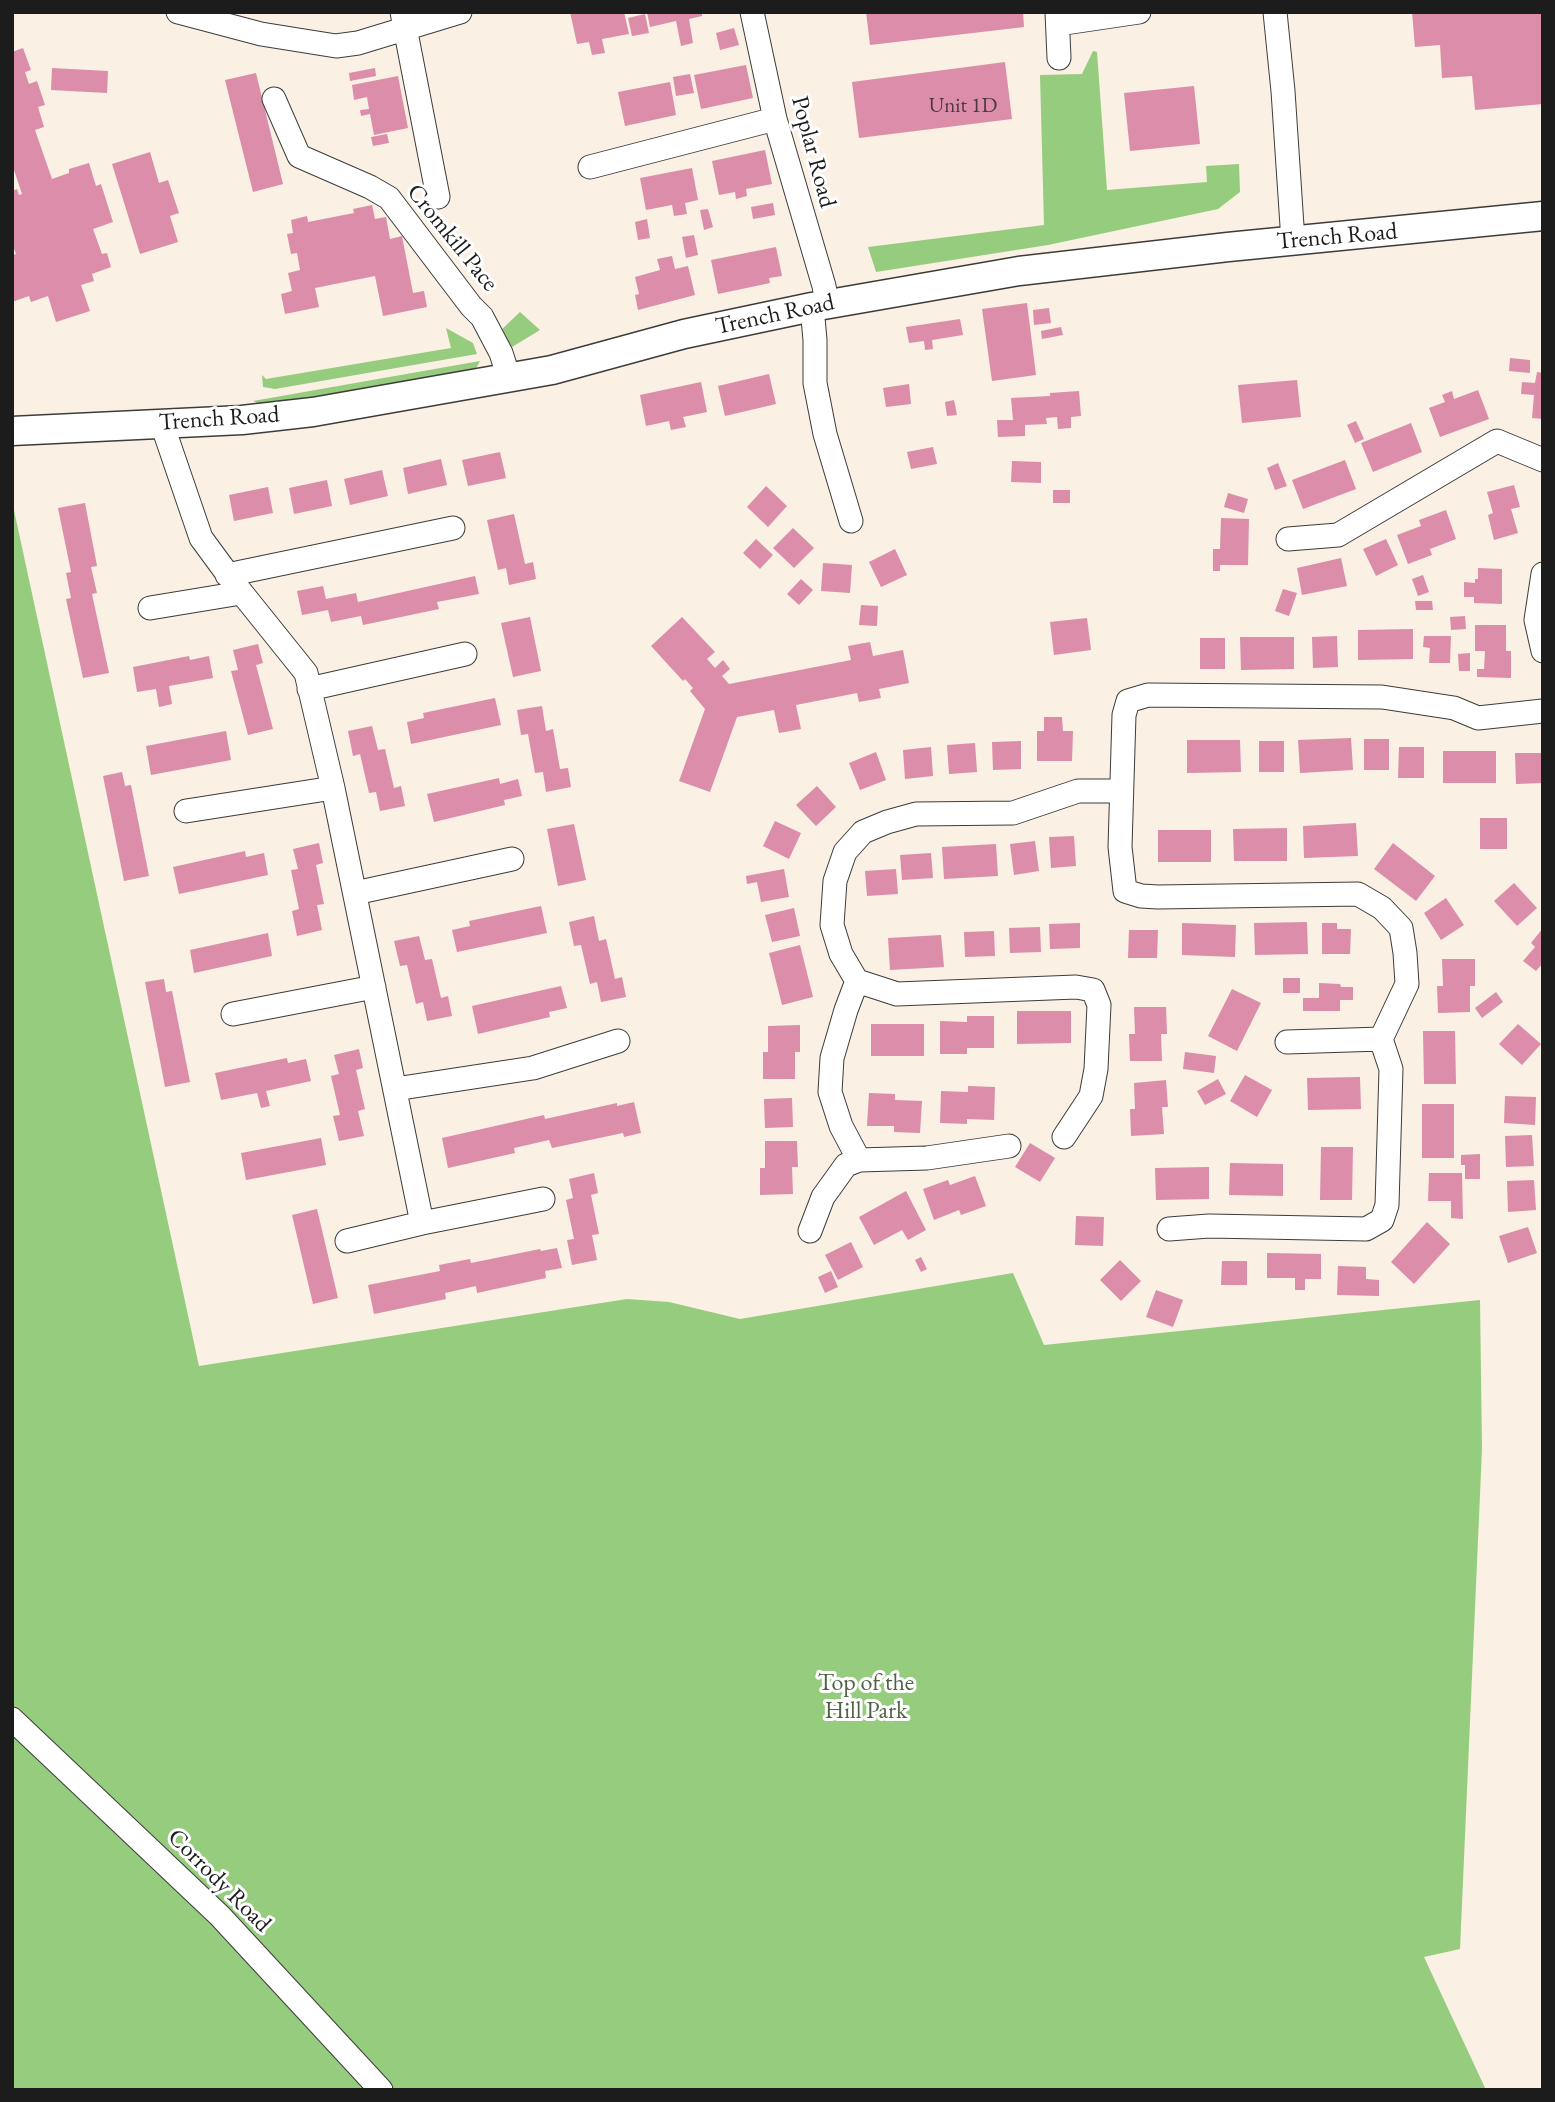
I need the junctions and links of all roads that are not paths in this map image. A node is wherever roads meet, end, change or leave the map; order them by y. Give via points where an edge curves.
1 (178, 12) edge
2 (460, 12) edge
3 (752, 12) edge
4 (1139, 12) edge
5 (1275, 12) edge
6 (1057, 18) edge
7 (224, 19) edge
8 (404, 20) edge
9 (1059, 58) dead end
10 (274, 99) dead end
11 (775, 119) junction
12 (590, 167) dead end
13 (438, 197) dead end
14 (1543, 216) edge
15 (1293, 241) junction
16 (820, 305) junction
17 (509, 378) junction
18 (162, 424) junction
19 (12, 430) edge
20 (1543, 460) edge
21 (851, 521) dead end
22 (453, 528) dead end
23 (1288, 539) dead end
24 (1542, 583) edge
25 (234, 584) junction
26 (150, 608) dead end
27 (1543, 651) edge
28 (465, 654) dead end
29 (309, 690) junction
30 (1543, 711) edge
31 (333, 788) junction
32 (1121, 791) junction
33 (186, 811) dead end
34 (512, 859) dead end
35 (355, 893) junction
36 (857, 981) junction
37 (374, 987) junction
38 (233, 1014) dead end
39 (1381, 1039) junction
40 (618, 1041) dead end
41 (1287, 1042) dead end
42 (395, 1089) junction
43 (1065, 1137) dead end
44 (1009, 1146) dead end
45 (859, 1160) junction
46 (543, 1199) dead end
47 (422, 1223) junction
48 (1169, 1229) dead end
49 (810, 1231) dead end
50 (347, 1241) dead end
51 (12, 1718) edge
52 (381, 2090) edge

1 - 7 street
2 - 8 street
3 - 11 street, Poplar Road
4 - 6 street
5 - 15 street
6 - 9 street
7 - 8 street via 308,43 336,46 358,43
8 - 13 street
10 - 17 street, Cromkill Pace via 299,156 389,198 482,317
11 - 12 street
11 - 16 street, Poplar Road via 824,286
14 - 15 street, Trench Road
15 - 16 street, Trench Road via 1019,271
16 - 17 street, Trench Road
16 - 21 street, Poplar Road via 815,383
17 - 18 street, Trench Road via 313,412
18 - 19 street, Trench Road
18 - 25 street via 201,538
20 - 23 street via 1497,441 1339,535
22 - 25 street
24 - 27 street via 1536,620
25 - 26 street
25 - 29 street via 306,673
28 - 29 street
29 - 31 street
30 - 32 street via 1478,719 1454,708 1382,697 1148,695 1128,701 1124,715
31 - 33 street
31 - 35 street
32 - 36 street via 1078,791 1013,813 916,814 863,832 845,852 835,881 832,925 841,954
32 - 39 street via 1125,891 1158,897 1358,894 1382,908 1401,928 1407,984
34 - 35 street
35 - 37 street
36 - 43 street via 897,993 1093,990 1099,1004 1091,1096
36 - 45 street via 832,1058 830,1092
37 - 38 street
37 - 42 street
39 - 41 street
39 - 48 street via 1391,1069 1387,1205 1382,1220 1366,1229
40 - 42 street via 533,1068
42 - 47 street
44 - 45 street via 927,1158
45 - 49 street via 846,1164 832,1182
46 - 47 street
47 - 50 street
51 - 52 street, Corrody Road via 220,1916

